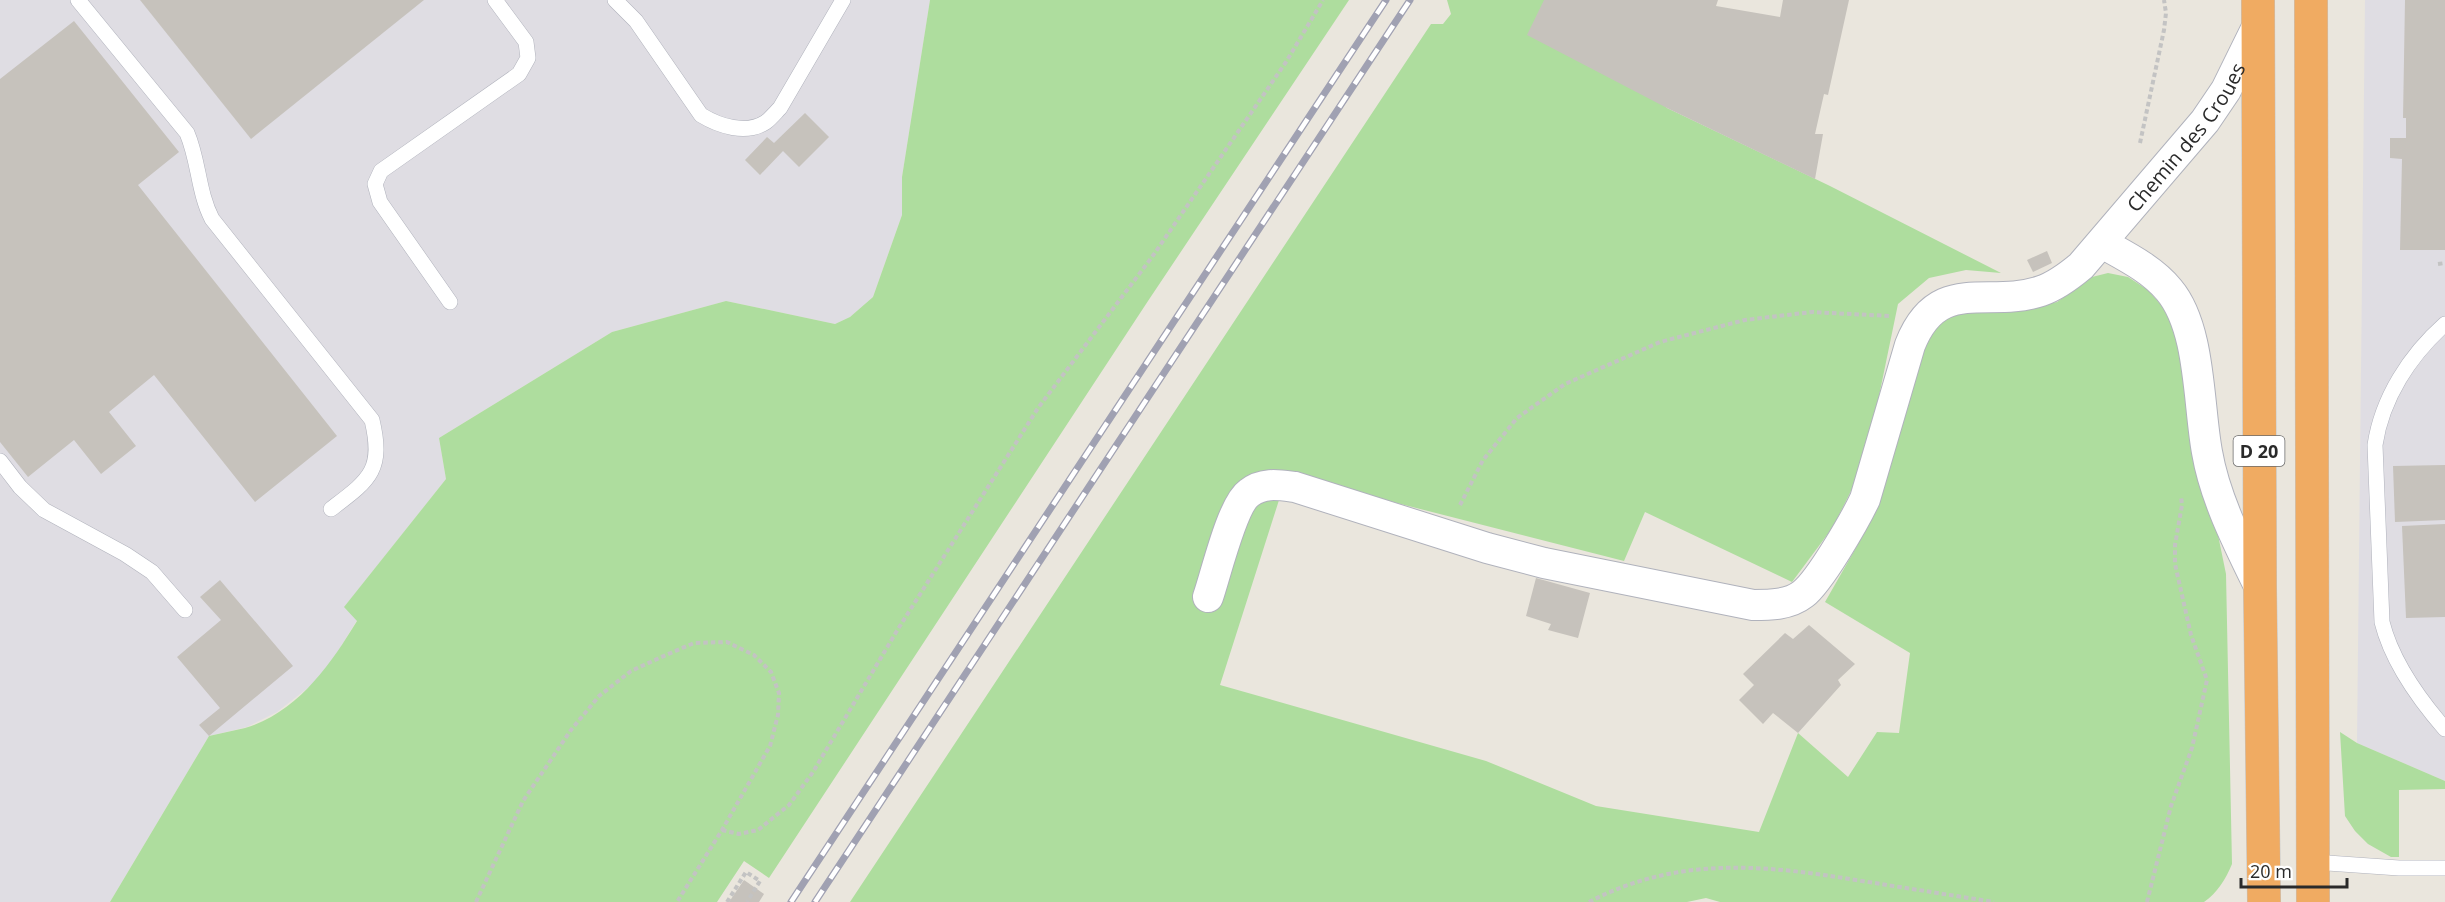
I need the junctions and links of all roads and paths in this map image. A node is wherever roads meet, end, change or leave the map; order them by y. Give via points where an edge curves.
1 (78, 0) edge
2 (495, 0) edge
3 (615, 0) edge
4 (843, 0) edge
5 (1323, 0) edge
6 (2164, 0) edge
7 (2311, 0) edge
8 (2258, 13) edge
9 (2140, 147) dead end
10 (2102, 243) junction
11 (2445, 263) edge
12 (2438, 264) dead end
13 (450, 302) dead end
14 (1926, 317) junction
15 (2445, 324) edge
16 (0, 461) edge
17 (2181, 495) dead end
18 (331, 509) dead end
19 (1449, 536) junction
20 (2260, 588) junction
21 (1208, 597) dead end
22 (185, 610) dead end
23 (2445, 729) edge
24 (722, 831) junction
25 (2313, 862) junction
26 (2445, 868) edge
27 (476, 902) edge
28 (676, 902) edge
29 (727, 902) edge
30 (747, 902) edge
31 (1589, 902) edge
32 (1994, 902) edge
33 (2147, 902) edge
34 (2264, 902) edge
35 (2313, 902) edge

1 - 18 lane via 187,133 204,203 212,219 372,420 378,445 374,467 360,487
2 - 13 lane via 525,42 528,58 519,74 381,171 375,184 380,202
3 - 4 lane via 636,21 701,115 716,124 749,128 766,122 780,108
5 - 24 path via 1286,62 1152,257 1038,408 813,772 789,805 758,830 739,834
6 - 9 path via 2164,30
7 - 25 highway, D 20
8 - 10 street, Chemin des Croues via 2226,90 2205,122
8 - 20 highway, D 20
10 - 14 street, Chemin des Croues via 2062,281 2041,291 1953,299
10 - 20 street via 2153,274 2184,311 2191,333 2207,454 2228,517
11 - 12 path
14 - 19 path via 1812,312 1745,320 1660,342 1565,384 1517,418 1483,460 1463,496
14 - 19 street via 1917,326 1910,345 1865,499 1815,580 1804,594 1790,601 1753,605 1544,563
15 - 23 lane via 2421,347 2392,391 2375,445 2382,622 2406,676
16 - 22 lane via 44,510 152,572
17 - 33 path via 2175,564 2206,680 2192,748 2171,806
19 - 21 street via 1295,487 1269,484 1249,493 1237,509
20 - 34 highway, D 20
24 - 27 path via 770,746 779,693 771,672 754,655 728,642 694,644 631,671 599,696 523,801
24 - 28 path
25 - 26 lane
25 - 35 highway, D 20
29 - 30 path via 746,872 760,881
31 - 32 path via 1638,880 1668,873 1743,867 1790,869

